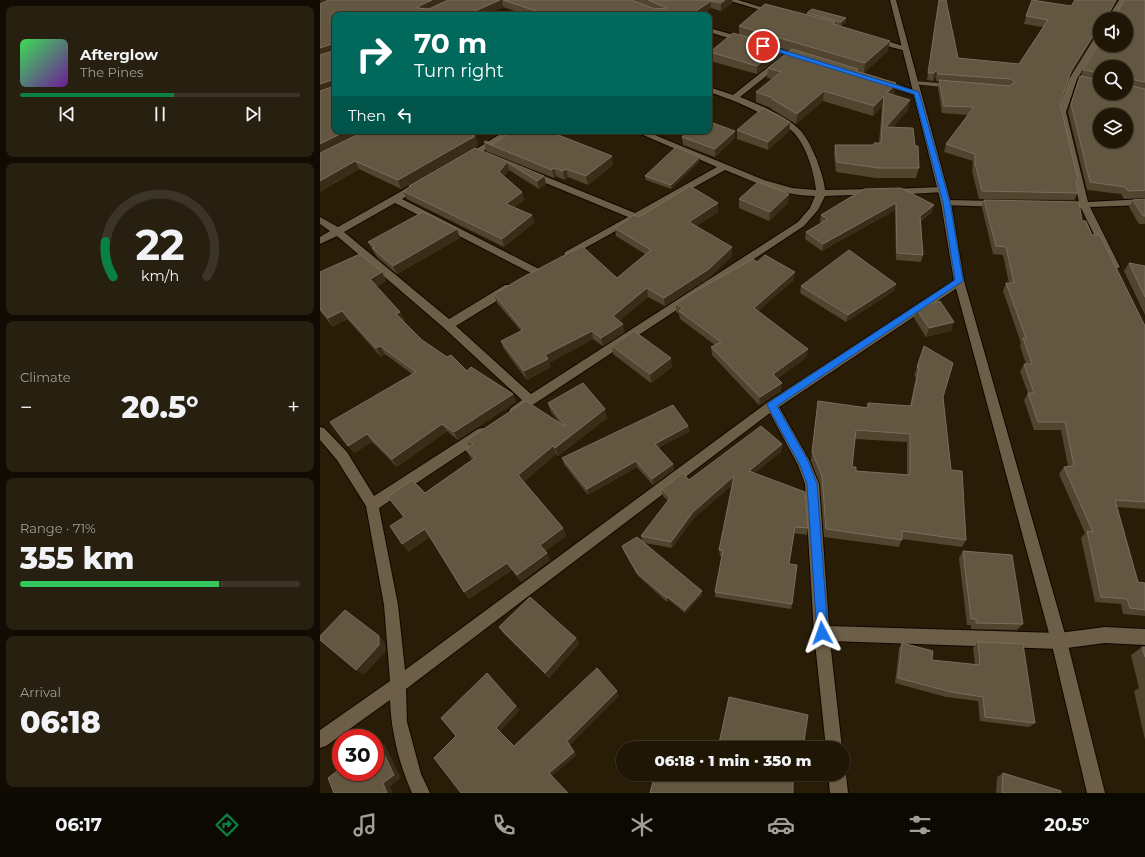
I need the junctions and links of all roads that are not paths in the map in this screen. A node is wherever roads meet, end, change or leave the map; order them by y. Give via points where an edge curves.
1 (730, 0) edge
2 (893, 0) edge
3 (1122, 0) edge
4 (1114, 12) edge
5 (784, 15) edge
6 (712, 31) edge
7 (868, 38) edge
8 (753, 43) edge
9 (905, 48) junction
10 (1093, 49) edge
11 (784, 59) edge
12 (869, 78) edge
13 (961, 87) edge
14 (916, 88) junction
15 (712, 90) edge
16 (734, 98) junction
17 (506, 134) edge
18 (645, 134) edge
19 (476, 151) junction
20 (491, 157) edge
21 (456, 163) edge
22 (724, 167) junction
23 (520, 169) edge
24 (429, 179) edge
25 (942, 190) junction
26 (822, 193) junction
27 (395, 199) junction
28 (1145, 202) edge
29 (946, 203) junction
30 (1008, 204) edge
31 (1069, 205) edge
32 (1084, 205) junction
33 (636, 217) junction
34 (320, 220) edge
35 (337, 231) junction
36 (320, 241) edge
37 (563, 257) edge
38 (1119, 275) edge
39 (959, 281) junction
40 (448, 325) junction
41 (531, 401) junction
42 (772, 405) junction
43 (505, 418) edge
44 (491, 427) edge
45 (320, 432) edge
46 (372, 504) junction
47 (822, 633) junction
48 (1145, 637) edge
49 (1060, 640) junction
50 (398, 685) junction
51 (320, 740) edge
52 (833, 741) edge
53 (838, 781) edge
54 (421, 793) edge
55 (839, 793) edge
56 (1096, 793) edge

1 - 5 street
2 - 9 street
3 - 4 street
6 - 8 street
7 - 9 street
9 - 14 street
10 - 32 street via 1062,112
11 - 16 street
12 - 14 street
13 - 14 lane
14 - 25 street
15 - 16 street
16 - 26 street via 750,103 797,131 808,149
17 - 19 street
18 - 22 street
19 - 20 street
19 - 21 street
22 - 26 street via 791,191
22 - 33 street
23 - 33 street
24 - 27 street
25 - 26 street
25 - 29 street
26 - 41 street via 816,208 801,224
27 - 35 street
27 - 40 street via 540,270
28 - 32 street
29 - 30 street
29 - 39 street
31 - 32 street
32 - 38 street
33 - 37 street
34 - 35 street
35 - 36 street
35 - 40 street
39 - 42 street
39 - 49 street
40 - 41 street
41 - 43 street
42 - 47 street via 812,484
42 - 50 street
44 - 46 street
45 - 46 street via 342,456
46 - 50 street via 391,605
47 - 49 street
47 - 52 street
48 - 49 street via 1106,635
49 - 56 street
50 - 51 street
50 - 54 street via 398,722 413,776
53 - 55 street

